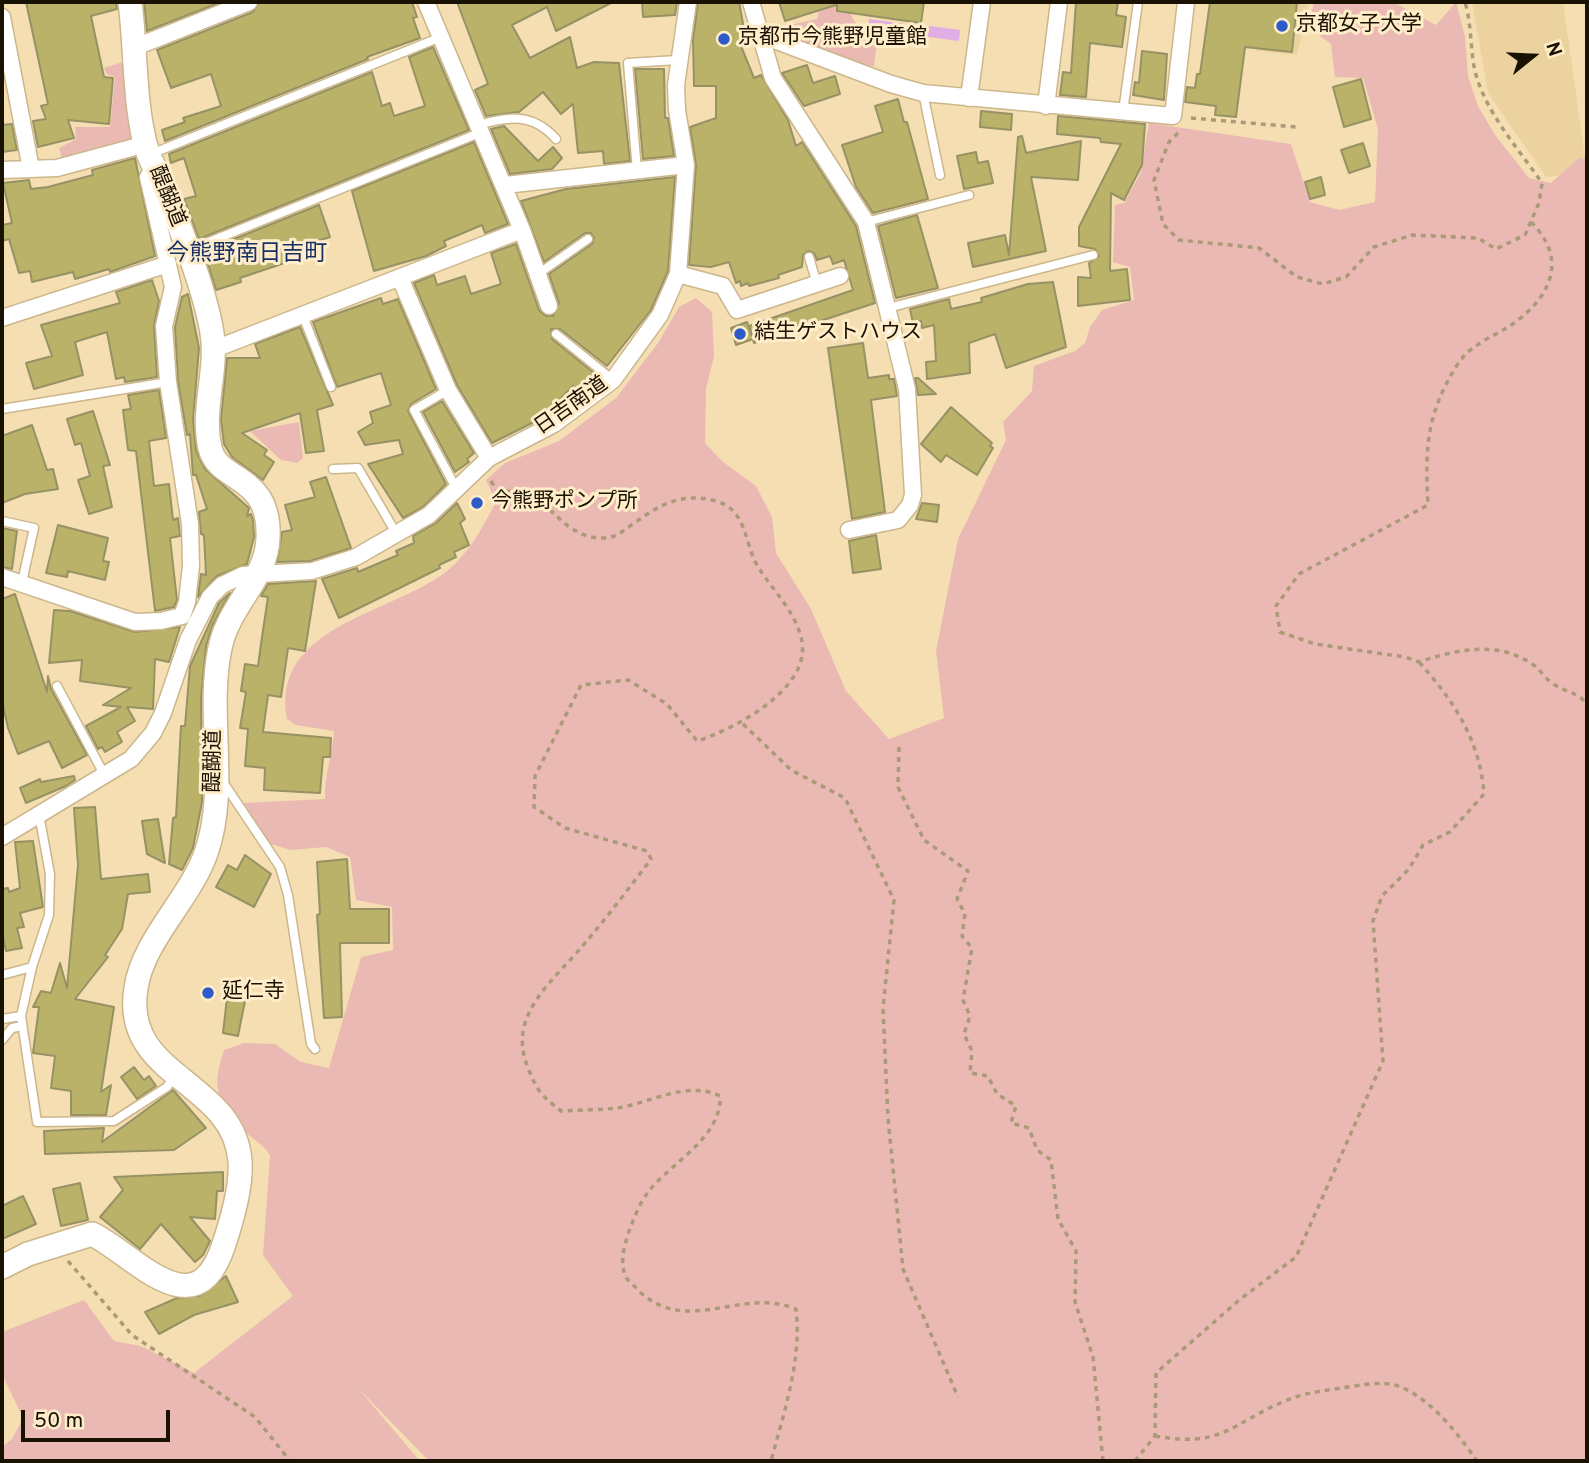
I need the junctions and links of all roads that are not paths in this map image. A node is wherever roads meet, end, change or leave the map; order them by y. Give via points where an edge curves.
1 (130, 2) edge
2 (248, 2) edge
3 (426, 2) edge
4 (688, 2) edge
5 (751, 2) edge
6 (982, 2) edge
7 (1059, 2) edge
8 (1138, 2) edge
9 (1186, 2) edge
10 (2, 17) edge
11 (761, 35) junction
12 (441, 37) junction
13 (134, 48) junction
14 (678, 60) junction
15 (923, 93) junction
16 (969, 98) junction
17 (1046, 106) junction
18 (1123, 112) junction
19 (480, 129) junction
20 (556, 138) dead end
21 (149, 155) junction
22 (686, 165) junction
23 (30, 169) junction
24 (2, 170) edge
25 (637, 171) junction
26 (940, 175) dead end
27 (505, 185) junction
28 (970, 195) dead end
29 (866, 222) junction
30 (522, 230) junction
31 (588, 239) dead end
32 (1093, 255) dead end
33 (808, 257) dead end
34 (178, 258) junction
35 (538, 274) junction
36 (678, 275) junction
37 (841, 276) dead end
38 (400, 278) junction
39 (817, 284) junction
40 (549, 306) dead end
41 (888, 308) junction
42 (303, 316) junction
43 (2, 318) edge
44 (556, 334) dead end
45 (212, 350) junction
46 (613, 380) junction
47 (167, 382) junction
48 (331, 387) dead end
49 (448, 390) junction
50 (2, 409) edge
51 (489, 458) junction
52 (333, 469) dead end
53 (456, 488) junction
54 (2, 521) edge
55 (849, 530) dead end
56 (396, 533) junction
57 (259, 573) junction
58 (2, 577) edge
59 (22, 582) junction
60 (57, 686) dead end
61 (216, 775) junction
62 (105, 777) junction
63 (39, 814) junction
64 (2, 837) edge
65 (32, 967) junction
66 (2, 975) edge
67 (2, 1019) edge
68 (22, 1021) junction
69 (2, 1040) edge
70 (315, 1049) dead end
71 (176, 1075) junction
72 (2, 1267) edge

1 - 13 main road, 醍醐道
2 - 13 street
3 - 12 street
4 - 14 street, 日吉南道
5 - 11 street
6 - 16 street
7 - 17 street
8 - 18 lane
9 - 18 street via 1173,116
10 - 23 street
11 - 15 street
11 - 29 street via 773,78
12 - 19 street
12 - 21 lane
13 - 21 main road, 醍醐道
14 - 22 street, 日吉南道 via 677,110
14 - 25 lane via 628,63
15 - 16 street
15 - 26 lane
16 - 17 street
17 - 18 street
19 - 20 lane via 504,118 521,117 541,124
19 - 27 street
19 - 34 lane
21 - 23 street
21 - 34 main road, 醍醐道 via 163,185
22 - 25 street
22 - 36 street, 日吉南道
23 - 24 street
25 - 27 street
27 - 30 street
28 - 29 lane
29 - 41 street
30 - 35 street
30 - 38 street
31 - 35 lane
32 - 41 lane
33 - 39 lane
34 - 43 street
34 - 45 main road, 醍醐道 via 209,320
34 - 47 street via 164,326
35 - 40 street
36 - 39 street via 723,286 737,310
36 - 46 street, 日吉南道 via 660,315
37 - 39 street
38 - 42 street
38 - 49 street
41 - 55 street via 907,389 913,495 898,520
42 - 45 street
42 - 48 lane
44 - 46 lane
45 - 57 main road, 醍醐道 via 209,444 218,464 253,487 263,507 268,540
46 - 51 street, 日吉南道 via 554,424
47 - 50 lane
47 - 59 street via 190,524 191,566 182,616 135,622
49 - 51 street
49 - 53 lane via 414,410
51 - 53 street, 日吉南道
52 - 56 lane via 358,468
53 - 56 street, 日吉南道 via 429,515
54 - 59 lane via 34,528
56 - 57 street, 日吉南道 via 356,557 312,571
57 - 61 main road, 醍醐道 via 234,607 219,649
57 - 62 street, 日吉南道 via 236,577 210,597 188,640 153,733 131,759
58 - 59 street
60 - 62 lane
61 - 70 lane via 227,784 279,867
61 - 71 main road, 醍醐道 via 214,817 205,856 142,967 135,988 140,1034 158,1061
62 - 63 street, 日吉南道
63 - 64 street, 日吉南道
63 - 65 lane via 50,899
65 - 66 lane
65 - 68 lane
67 - 68 lane
68 - 69 lane
68 - 71 lane via 37,1122 114,1121 167,1087
71 - 72 main road, 醍醐道 via 213,1103 240,1158 230,1224 210,1272 188,1284 156,1279 92,1234

